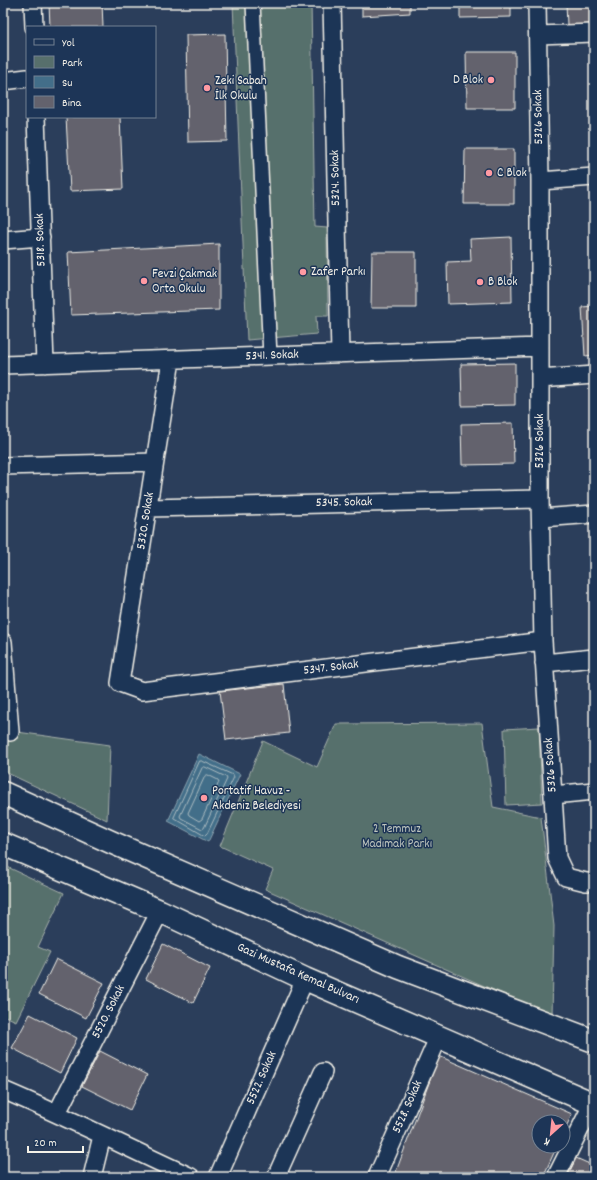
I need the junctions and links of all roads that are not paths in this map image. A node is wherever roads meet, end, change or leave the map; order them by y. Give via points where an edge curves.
1 (33, 3) edge
2 (253, 3) edge
3 (332, 3) edge
4 (538, 3) edge
5 (34, 26) edge
6 (594, 33) edge
7 (538, 36) junction
8 (26, 78) edge
9 (3, 81) edge
10 (36, 118) edge
11 (594, 177) edge
12 (540, 180) junction
13 (40, 237) junction
14 (3, 240) edge
15 (540, 347) junction
16 (340, 354) junction
17 (270, 356) junction
18 (171, 360) junction
19 (45, 364) junction
20 (3, 365) edge
21 (594, 375) edge
22 (540, 379) junction
23 (155, 462) junction
24 (3, 466) edge
25 (540, 499) junction
26 (148, 508) junction
27 (594, 514) edge
28 (541, 518) junction
29 (543, 641) junction
30 (3, 642) edge
31 (594, 658) edge
32 (544, 663) junction
33 (120, 683) joint
34 (10, 732) dead end
35 (594, 791) edge
36 (3, 793) edge
37 (553, 795) junction
38 (3, 844) edge
39 (594, 882) edge
40 (160, 911) junction
41 (305, 979) junction
42 (439, 1036) junction
43 (594, 1041) edge
44 (323, 1072) dead end
45 (3, 1090) edge
46 (594, 1103) edge
47 (57, 1113) junction
48 (102, 1136) junction
49 (92, 1177) edge
50 (191, 1177) edge
51 (218, 1177) edge
52 (276, 1177) edge
53 (377, 1177) edge
54 (556, 1177) edge

1 - 5 street
2 - 17 street
3 - 16 street, 5324. Sokak
4 - 7 street, 5326 Sokak
6 - 7 street
7 - 12 street, 5326 Sokak
8 - 9 street
10 - 13 street, 5318. Sokak
11 - 12 street
12 - 15 street, 5326 Sokak
13 - 14 street
13 - 19 street, 5318. Sokak
15 - 16 street, 5341. Sokak
15 - 22 street, 5326 Sokak
16 - 17 street, 5341. Sokak
17 - 18 street, 5341. Sokak
18 - 19 street, 5341. Sokak
18 - 23 street, 5320. Sokak
19 - 20 street, 5341. Sokak
21 - 22 street
22 - 25 street, 5326 Sokak
23 - 24 street
23 - 26 street, 5320. Sokak
25 - 26 street, 5345. Sokak
25 - 28 street, 5326 Sokak
26 - 33 street, 5320. Sokak
27 - 28 street
28 - 29 street, 5326 Sokak
29 - 32 street, 5326 Sokak
29 - 33 street, 5347. Sokak via 142,692
30 - 34 street
31 - 32 street
32 - 37 street, 5326 Sokak
35 - 37 street
36 - 43 highway via 398,967
37 - 39 street, 5326 Sokak via 557,858 566,877
38 - 40 highway, Gazi Mustafa Kemal Bulvarı
40 - 41 highway, Gazi Mustafa Kemal Bulvarı
40 - 47 street, 5520. Sokak
41 - 42 highway, Gazi Mustafa Kemal Bulvarı
41 - 51 street, 5522. Sokak
42 - 46 highway, Gazi Mustafa Kemal Bulvarı
42 - 53 street, 5528. Sokak
44 - 52 street
45 - 47 street
46 - 54 street
47 - 48 street
48 - 49 street
48 - 50 street

